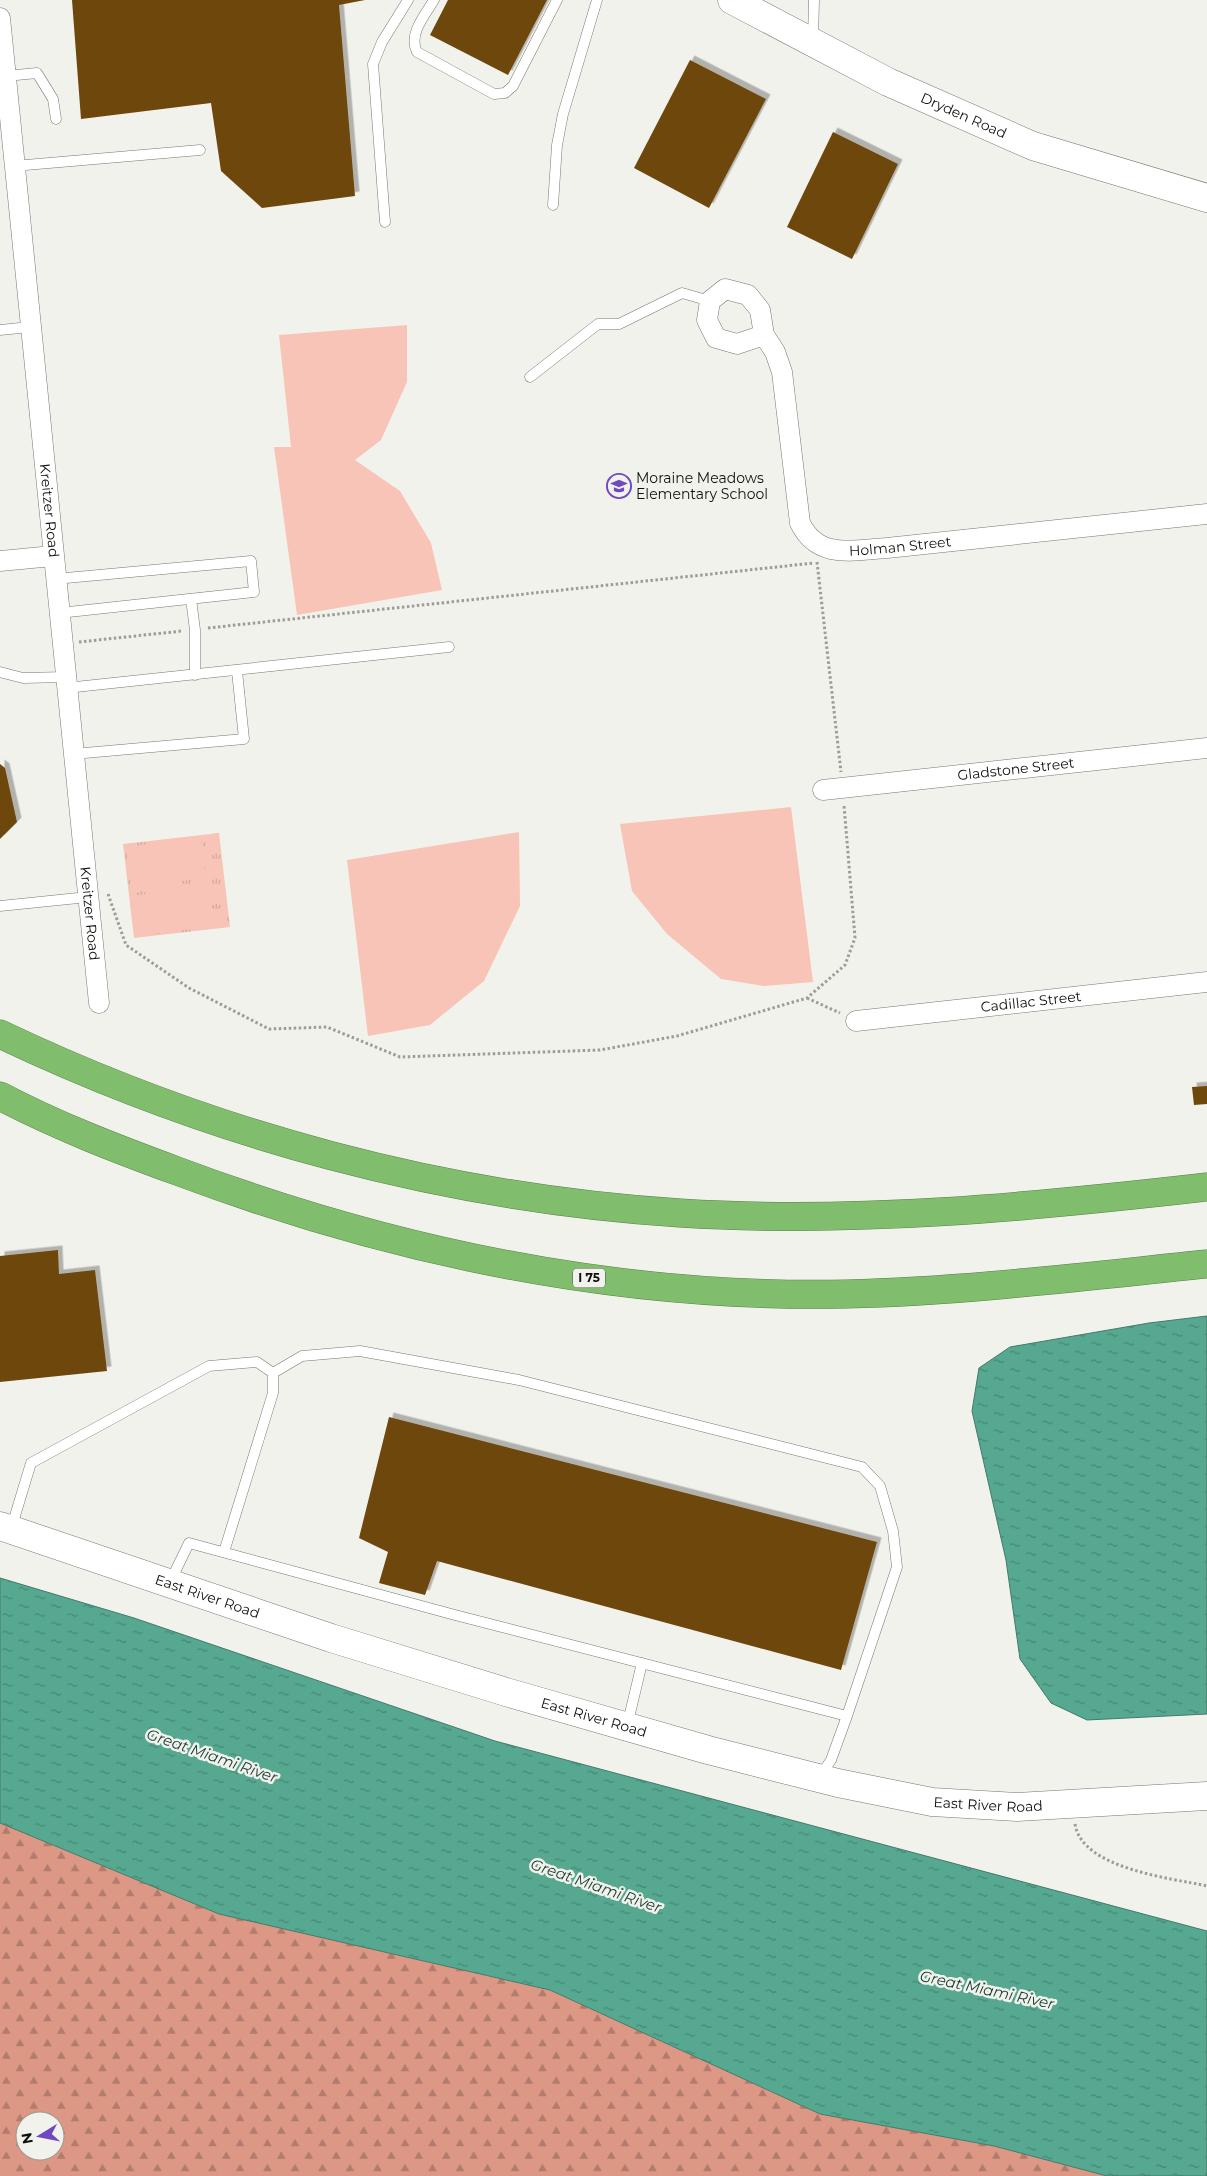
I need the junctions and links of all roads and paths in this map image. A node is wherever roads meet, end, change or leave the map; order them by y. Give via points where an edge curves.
1 (408, 0) edge
2 (434, 0) edge
3 (557, 0) edge
4 (597, 0) edge
5 (732, 0) edge
6 (814, 0) edge
7 (0, 18) edge
8 (813, 42) junction
9 (6, 76) junction
10 (56, 119) dead end
11 (200, 150) dead end
12 (14, 166) junction
13 (1207, 198) edge
14 (553, 205) dead end
15 (385, 222) dead end
16 (710, 302) junction
17 (30, 327) junction
18 (0, 330) edge
19 (764, 335) junction
20 (530, 377) dead end
21 (1207, 514) edge
22 (820, 555) junction
23 (53, 556) junction
24 (0, 561) edge
25 (55, 579) junction
26 (191, 599) junction
27 (59, 613) junction
28 (195, 630) junction
29 (62, 644) junction
30 (450, 647) dead end
31 (237, 671) junction
32 (0, 672) edge
33 (195, 675) junction
34 (65, 682) junction
35 (1207, 748) edge
36 (73, 754) junction
37 (833, 789) junction
38 (107, 886) dead end
39 (88, 897) junction
40 (0, 906) edge
41 (1207, 982) edge
42 (807, 998) junction
43 (100, 1003) dead end
44 (856, 1021) joint
45 (0, 1034) edge
46 (0, 1096) edge
47 (1207, 1187) edge
48 (1207, 1264) edge
49 (273, 1374) junction
50 (5, 1528) edge
51 (224, 1552) junction
52 (170, 1583) junction
53 (642, 1663) junction
54 (848, 1716) junction
55 (627, 1727) junction
56 (819, 1778) junction
57 (1207, 1796) edge
58 (1072, 1805) junction
59 (1207, 1886) edge

1 - 15 lane via 382,42 374,64
2 - 3 lane via 414,35 417,52 494,94 505,93 513,86
4 - 14 lane via 563,114
5 - 8 street, Dryden Road
6 - 8 lane
7 - 9 street, Kreitzer Road
8 - 13 street, Dryden Road via 888,82 1033,146
9 - 10 lane via 37,73 53,99
9 - 12 street, Kreitzer Road
11 - 12 lane
12 - 17 street, Kreitzer Road
16 - 19 street via 726,289 748,295 760,310
16 - 19 street via 707,320 716,338 737,344
16 - 20 lane via 682,293 618,324 598,324
17 - 18 lane
17 - 23 street, Kreitzer Road
19 - 22 street via 782,372 800,523
21 - 22 street, Holman Street
22 - 28 path
22 - 37 path
23 - 24 street
23 - 25 street, Kreitzer Road
25 - 26 lane via 251,560 254,592
25 - 27 street, Kreitzer Road
26 - 27 lane
26 - 28 lane
27 - 29 street, Kreitzer Road
28 - 29 path
28 - 33 lane
29 - 34 street, Kreitzer Road
30 - 31 lane
31 - 33 lane
31 - 36 lane via 244,738
32 - 34 lane
33 - 34 lane
34 - 36 street, Kreitzer Road
35 - 37 street, Gladstone Street
36 - 39 street, Kreitzer Road
37 - 42 path via 855,938 845,965
38 - 42 path via 126,945 189,988 269,1029 328,1027 400,1057 600,1050 676,1036
39 - 40 lane
39 - 43 street, Kreitzer Road
41 - 44 street, Cadillac Street
42 - 44 path
45 - 47 highway via 94,1077 309,1150 428,1178 574,1204 774,1216 922,1212 1088,1200
46 - 48 highway, I 75 via 90,1138 273,1205 396,1241 558,1274 698,1288 847,1294
49 - 50 lane via 257,1362 209,1366 31,1463
49 - 51 lane via 273,1393
49 - 54 lane via 302,1356 360,1351 519,1380 862,1467 880,1486 893,1531 897,1567
50 - 52 street, East River Road
51 - 52 lane via 189,1543
51 - 53 lane
52 - 55 street, East River Road via 331,1638
53 - 54 lane
53 - 55 lane
54 - 56 lane via 831,1760
55 - 56 street, East River Road
56 - 58 street, East River Road via 932,1802 1017,1807
57 - 58 street, East River Road
58 - 59 path via 1076,1833 1093,1853 1127,1868

